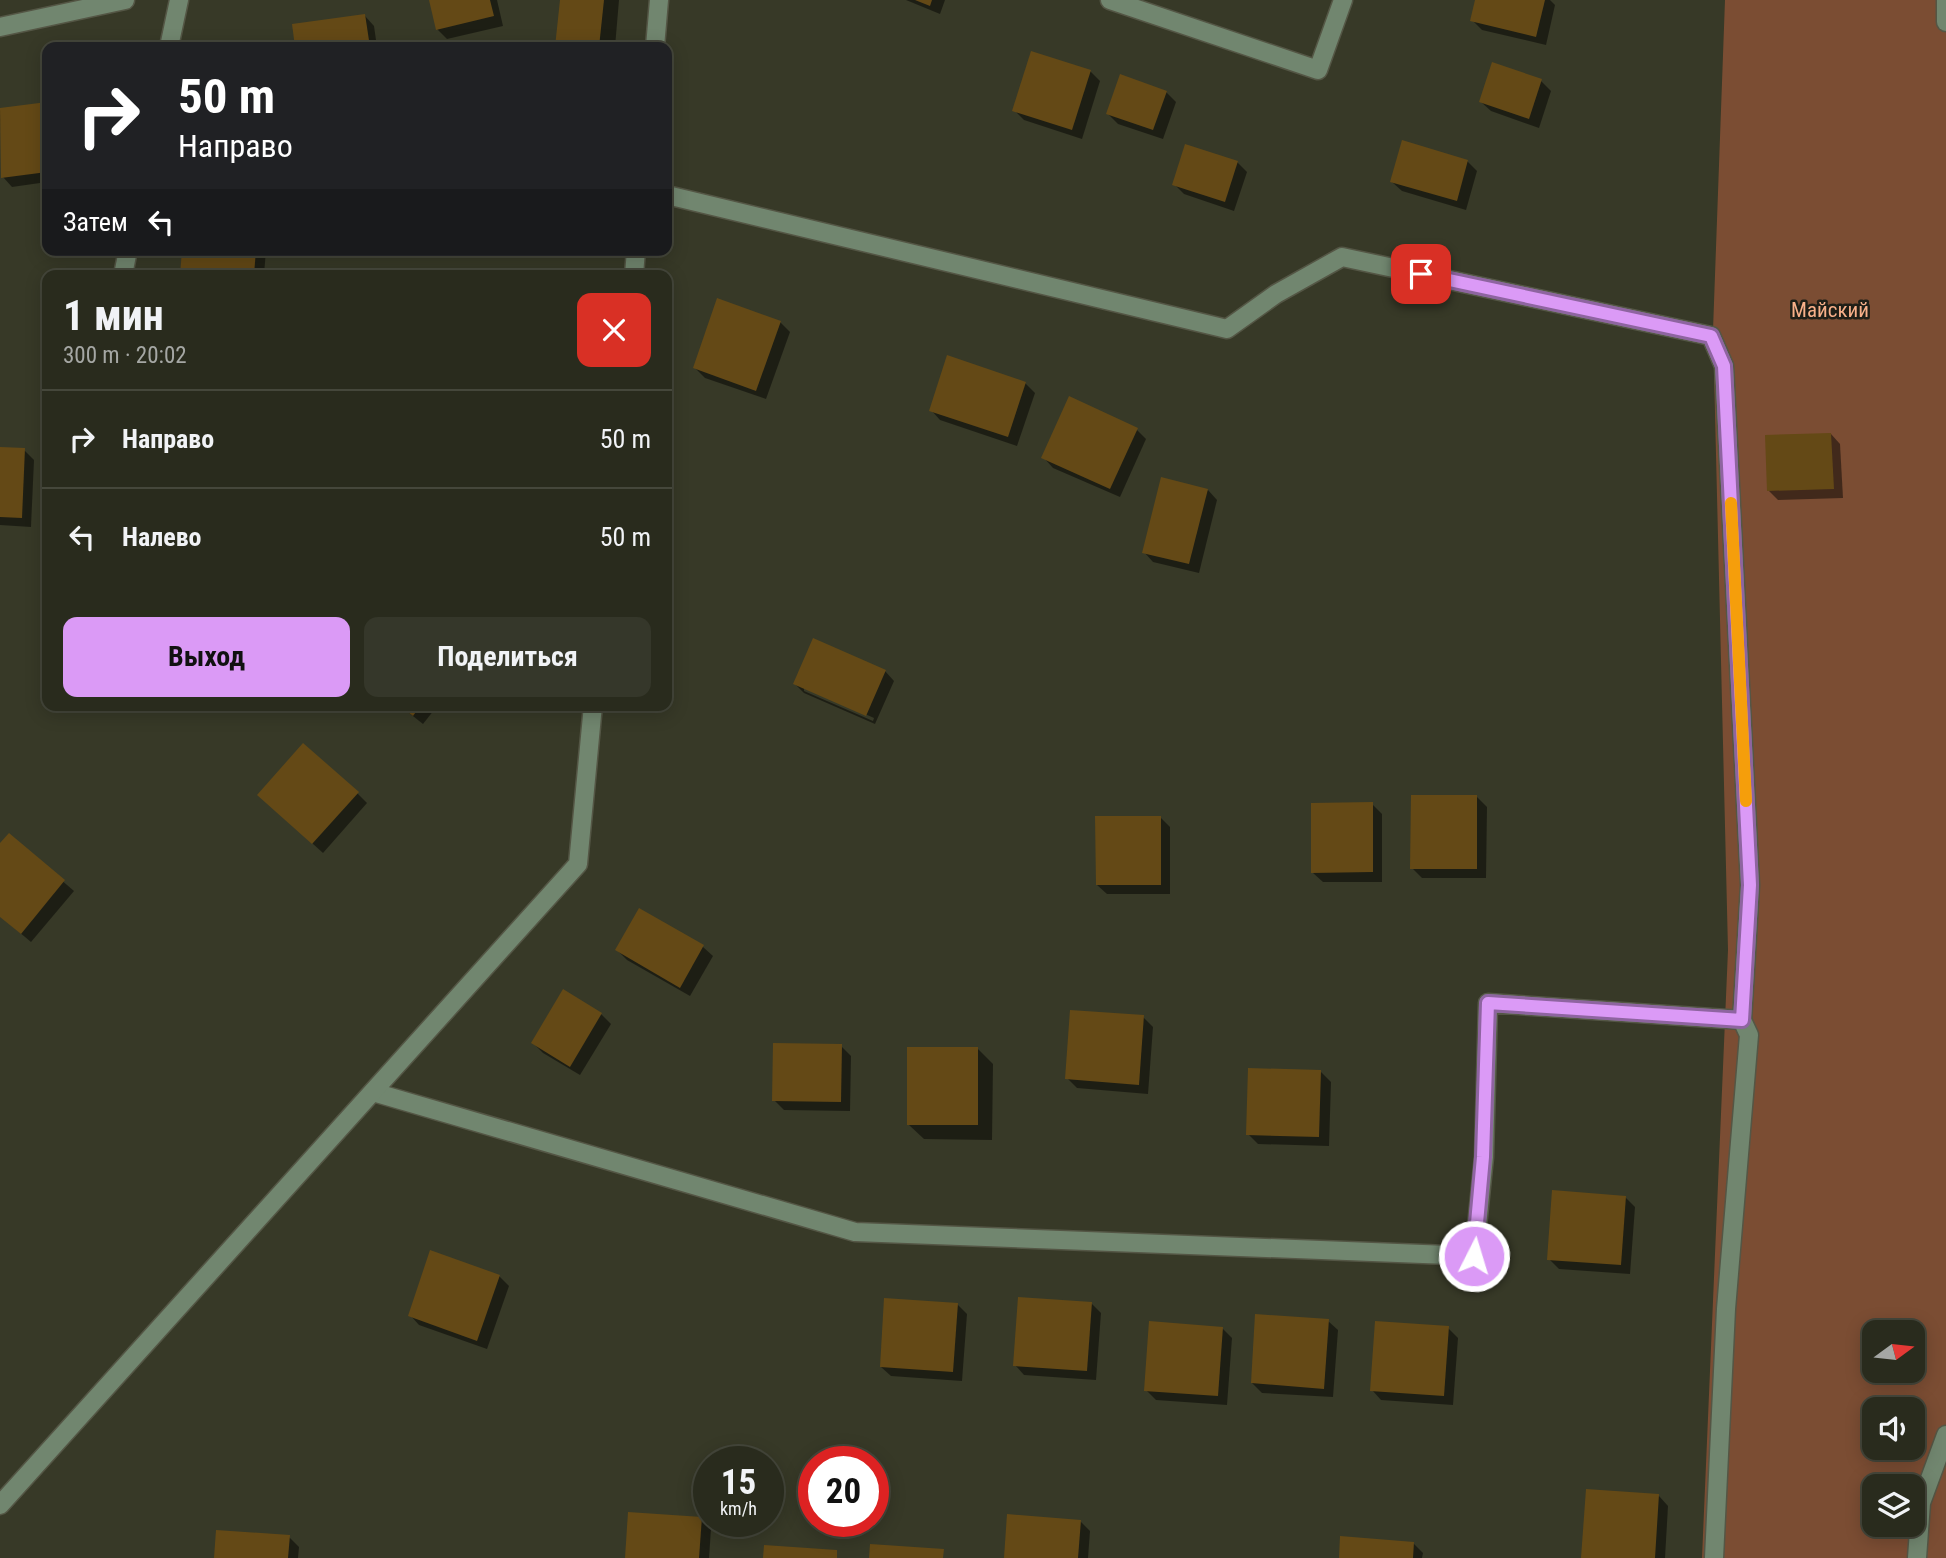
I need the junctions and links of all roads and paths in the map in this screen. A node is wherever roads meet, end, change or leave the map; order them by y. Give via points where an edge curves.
1 (125, 0) edge
2 (179, 0) edge
3 (659, 0) edge
4 (1110, 0) edge
5 (1343, 0) edge
6 (1946, 0) edge
7 (1946, 22) edge
8 (0, 27) edge
9 (170, 42) edge
10 (655, 42) edge
11 (672, 196) edge
12 (592, 711) edge
13 (1742, 1020) junction
14 (373, 1092) junction
15 (1946, 1435) edge
16 (0, 1505) edge
17 (1714, 1558) edge
18 (1917, 1558) edge

1 - 8 lane
2 - 9 lane
3 - 10 lane
4 - 5 lane via 1318,70
6 - 7 lane
11 - 13 lane via 1227,329 1276,294 1342,257 1711,336 1724,366 1750,885
12 - 14 lane via 578,864
13 - 14 lane via 1488,1003 1483,1157 1474,1256 855,1232
13 - 17 lane via 1749,1034 1726,1309
14 - 16 lane
15 - 18 lane via 1921,1503

